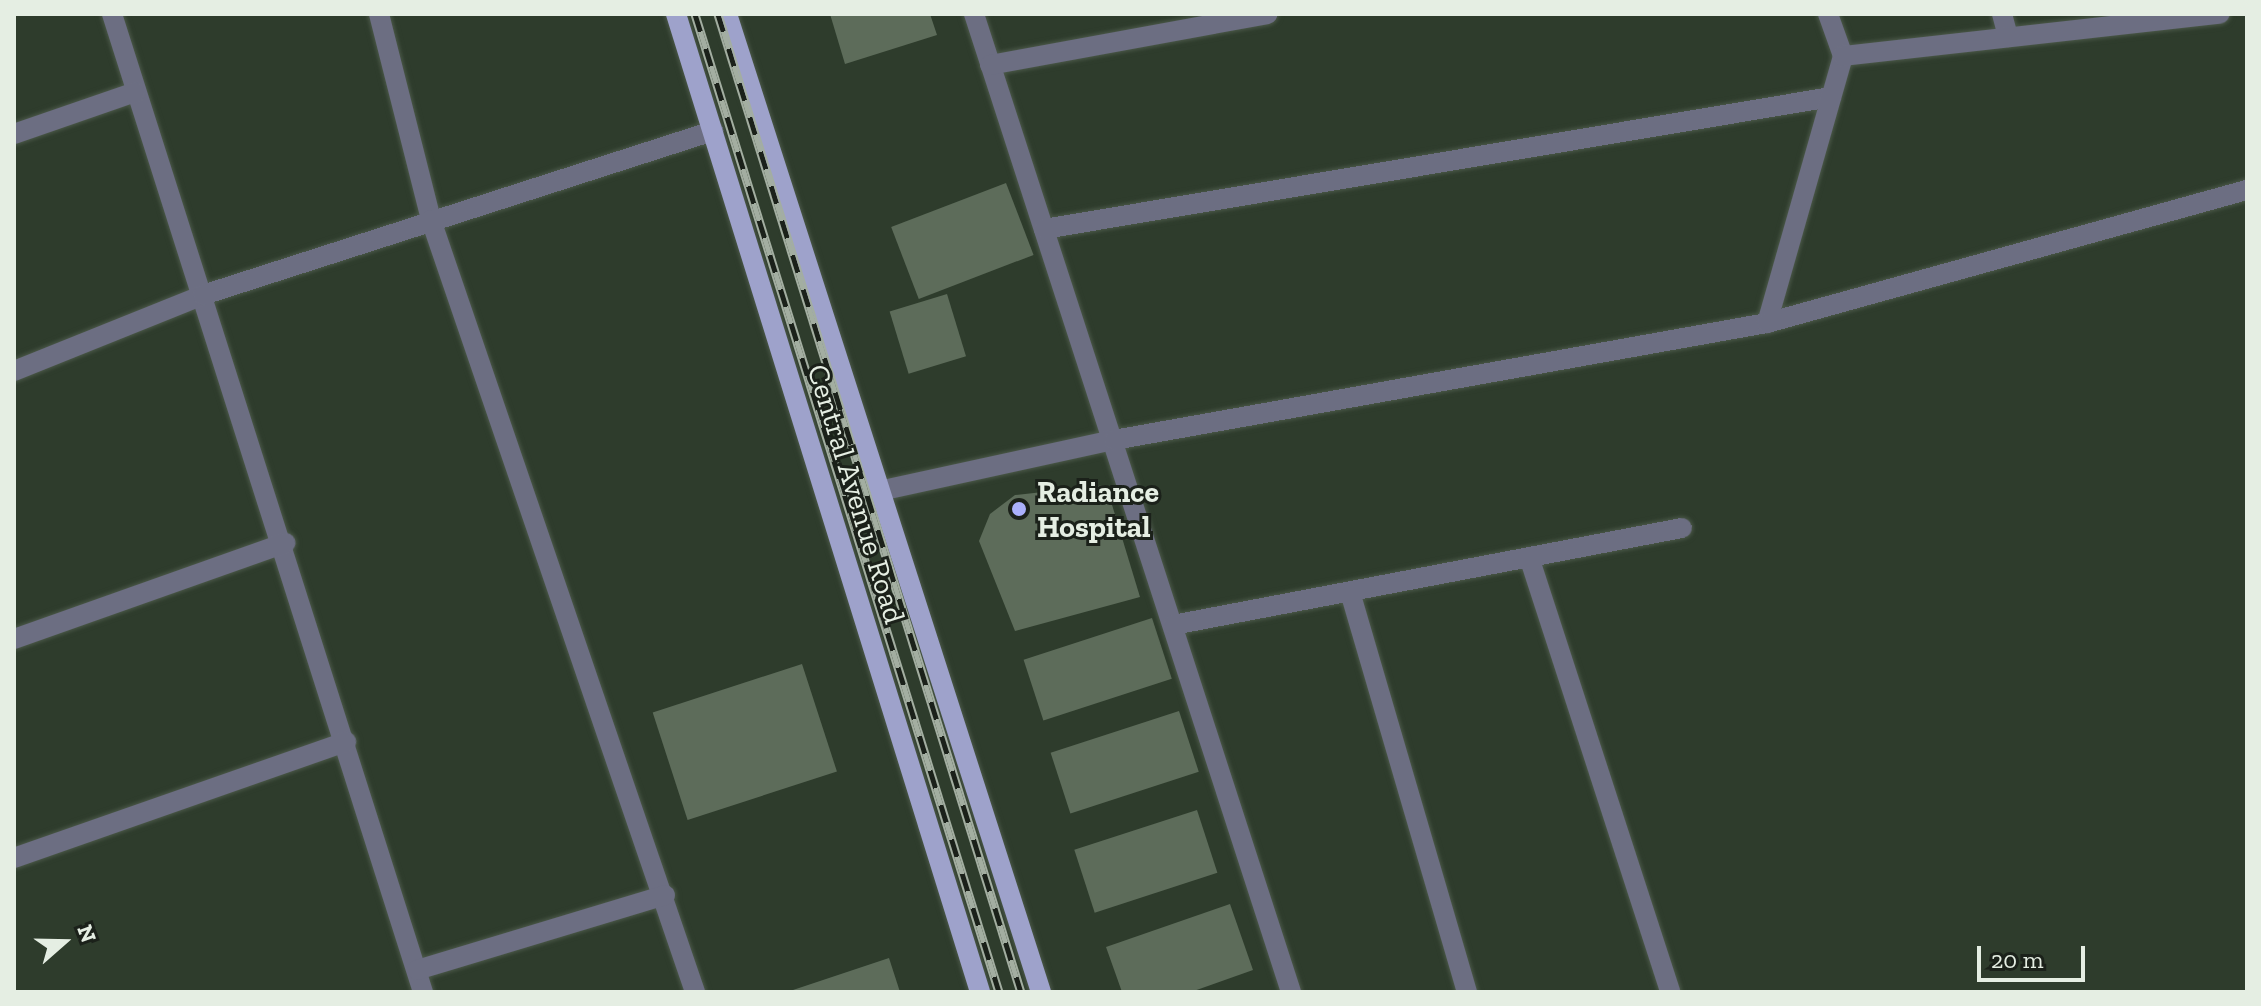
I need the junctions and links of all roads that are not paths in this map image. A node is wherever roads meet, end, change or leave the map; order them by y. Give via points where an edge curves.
1 (112, 14) edge
2 (379, 14) edge
3 (676, 14) edge
4 (727, 14) edge
5 (974, 14) edge
6 (1267, 14) edge
7 (1828, 14) edge
8 (2002, 14) edge
9 (2220, 14) edge
10 (1188, 21) edge
11 (2008, 37) junction
12 (1843, 56) junction
13 (990, 65) junction
14 (135, 92) junction
15 (1831, 97) junction
16 (713, 131) junction
17 (14, 134) edge
18 (2247, 190) edge
19 (431, 220) junction
20 (1044, 229) junction
21 (203, 295) junction
22 (1767, 323) junction
23 (14, 371) edge
24 (1114, 440) junction
25 (884, 490) junction
26 (1682, 528) dead end
27 (285, 543) junction
28 (1530, 560) junction
29 (1350, 592) junction
30 (1173, 625) junction
31 (14, 639) edge
32 (346, 742) junction
33 (14, 858) edge
34 (665, 895) junction
35 (417, 970) junction
36 (423, 992) edge
37 (695, 992) edge
38 (980, 992) edge
39 (1041, 992) edge
40 (1291, 992) edge
41 (1467, 992) edge
42 (1670, 992) edge

1 - 14 street
2 - 19 street
3 - 16 main road, Central Avenue Road
4 - 25 main road via 783,204
5 - 13 street
6 - 10 street
7 - 12 street
8 - 11 street
9 - 11 street
10 - 13 street
11 - 12 street
12 - 15 street
13 - 20 street
14 - 17 street
14 - 21 street
15 - 20 street
15 - 22 street
16 - 19 street
16 - 38 main road, Central Avenue Road
18 - 22 street
19 - 21 street
19 - 34 street via 546,571
20 - 24 street
21 - 23 street
21 - 27 street
22 - 24 street
24 - 25 street
24 - 30 street
25 - 39 main road
26 - 28 street
27 - 31 street
27 - 32 street
28 - 29 street
28 - 42 street
29 - 30 street
29 - 41 street
30 - 40 street
32 - 33 street
32 - 35 street
34 - 35 street
34 - 37 street
35 - 36 street

